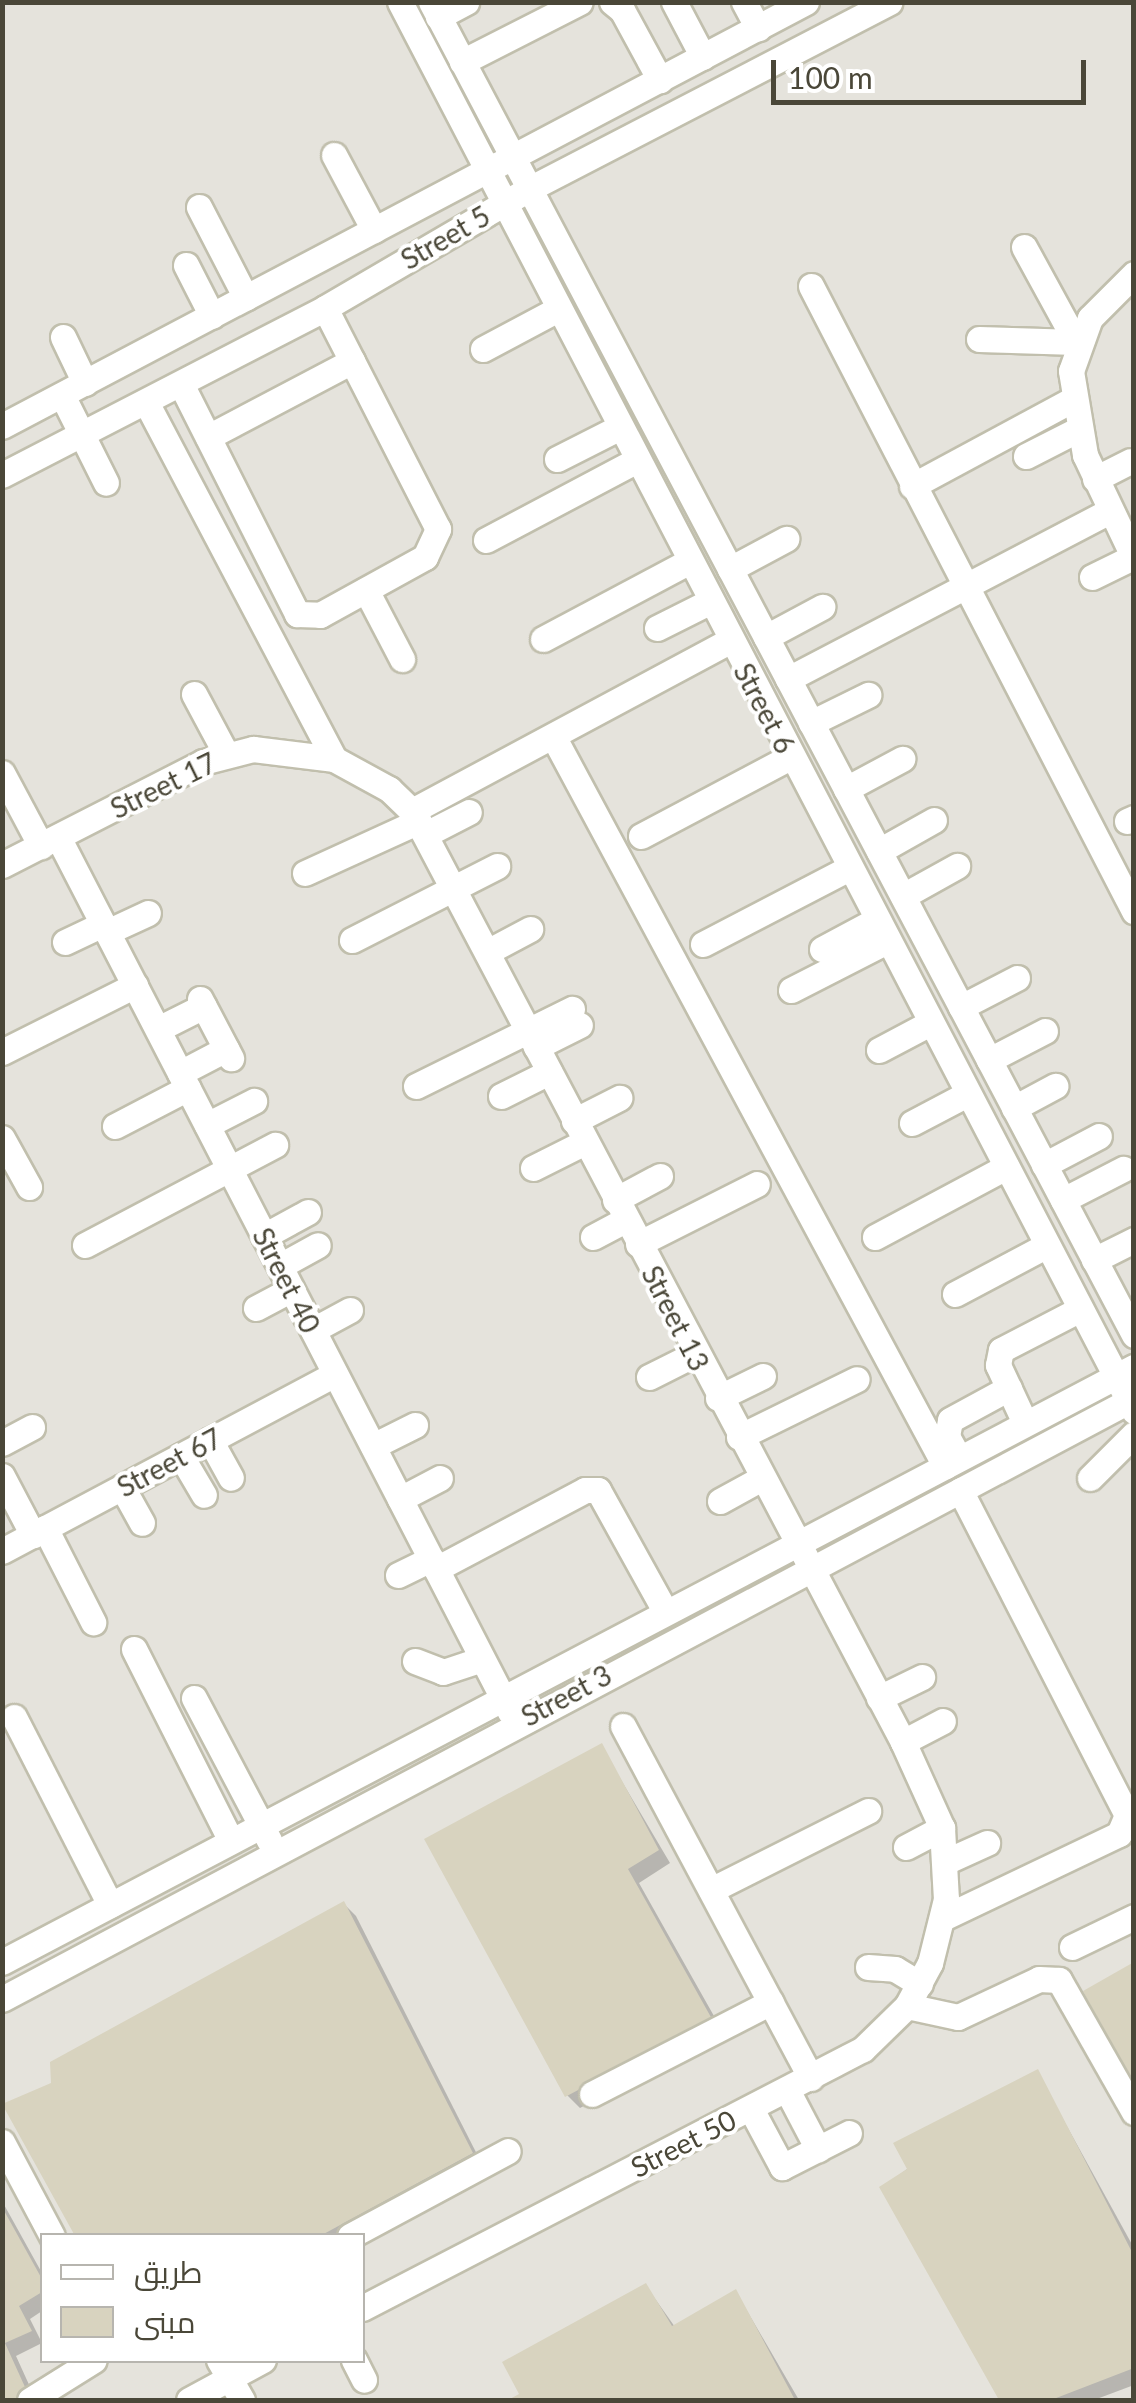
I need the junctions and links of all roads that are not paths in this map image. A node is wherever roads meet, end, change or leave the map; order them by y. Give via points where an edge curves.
1 (400, 2) edge
2 (466, 2) edge
3 (580, 2) edge
4 (612, 2) edge
5 (674, 2) edge
6 (744, 2) edge
7 (806, 2) edge
8 (889, 2) edge
9 (434, 10) edge
10 (758, 28) junction
11 (703, 57) junction
12 (462, 62) junction
13 (660, 80) junction
14 (334, 154) dead end
15 (512, 158) junction
16 (488, 170) junction
17 (529, 189) junction
18 (505, 202) junction
19 (199, 207) dead end
20 (374, 230) junction
21 (1024, 248) dead end
22 (186, 265) dead end
23 (1134, 274) edge
24 (811, 286) dead end
25 (246, 298) junction
26 (324, 308) junction
27 (556, 310) junction
28 (212, 316) junction
29 (63, 338) dead end
30 (980, 340) dead end
31 (1076, 342) junction
32 (483, 349) dead end
33 (352, 361) junction
34 (182, 384) junction
35 (73, 389) junction
36 (1072, 400) junction
37 (146, 402) junction
38 (2, 426) edge
39 (618, 428) junction
40 (1077, 430) junction
41 (82, 435) junction
42 (208, 437) junction
43 (1026, 456) dead end
44 (556, 459) dead end
45 (635, 461) junction
46 (1130, 461) dead end
47 (2, 476) edge
48 (1094, 479) junction
49 (106, 483) dead end
50 (912, 486) junction
51 (1110, 510) junction
52 (786, 539) dead end
53 (486, 540) dead end
54 (1133, 557) edge
55 (688, 562) junction
56 (730, 568) junction
57 (1092, 577) dead end
58 (962, 585) junction
59 (366, 590) junction
60 (709, 602) junction
61 (822, 607) dead end
62 (657, 628) dead end
63 (766, 637) junction
64 (543, 639) dead end
65 (730, 641) junction
66 (402, 660) dead end
67 (788, 679) junction
68 (194, 694) dead end
69 (868, 694) dead end
70 (812, 724) junction
71 (553, 736) junction
72 (226, 754) junction
73 (790, 757) junction
74 (334, 759) junction
75 (902, 760) dead end
76 (2, 772) edge
77 (846, 790) junction
78 (469, 812) dead end
79 (934, 820) dead end
80 (419, 822) junction
81 (641, 836) dead end
82 (49, 841) junction
83 (879, 851) junction
84 (2, 865) edge
85 (497, 866) dead end
86 (957, 866) dead end
87 (849, 868) junction
88 (305, 872) dead end
89 (455, 888) junction
90 (902, 896) junction
91 (1134, 911) edge
92 (148, 913) dead end
93 (105, 928) junction
94 (530, 930) dead end
95 (882, 930) junction
96 (352, 940) dead end
97 (65, 942) dead end
98 (703, 944) dead end
99 (822, 949) dead end
100 (487, 952) junction
101 (1017, 978) dead end
102 (135, 985) junction
103 (792, 990) dead end
104 (961, 1008) junction
105 (576, 1017) dead end
106 (930, 1023) junction
107 (158, 1029) junction
108 (1045, 1031) dead end
109 (532, 1040) junction
110 (879, 1050) dead end
111 (2, 1052) edge
112 (989, 1060) junction
113 (549, 1072) junction
114 (184, 1080) junction
115 (416, 1086) dead end
116 (1055, 1086) dead end
117 (967, 1094) junction
118 (501, 1096) dead end
119 (254, 1101) dead end
120 (622, 1104) dead end
121 (1014, 1108) junction
122 (912, 1122) dead end
123 (207, 1125) junction
124 (115, 1126) dead end
125 (580, 1132) junction
126 (1099, 1136) dead end
127 (2, 1138) edge
128 (275, 1144) dead end
129 (1044, 1165) junction
130 (1006, 1167) junction
131 (229, 1168) junction
132 (534, 1168) dead end
133 (1123, 1169) dead end
134 (660, 1176) dead end
135 (757, 1184) dead end
136 (29, 1187) dead end
137 (1063, 1200) junction
138 (620, 1210) junction
139 (308, 1212) dead end
140 (264, 1236) junction
141 (876, 1236) dead end
142 (593, 1237) dead end
143 (1134, 1240) edge
144 (85, 1244) dead end
145 (638, 1244) junction
146 (1046, 1244) junction
147 (318, 1245) dead end
148 (1094, 1260) junction
149 (286, 1278) junction
150 (955, 1294) dead end
151 (256, 1308) dead end
152 (1080, 1309) junction
153 (350, 1310) dead end
154 (312, 1330) junction
155 (1134, 1335) edge
156 (695, 1354) junction
157 (1125, 1372) edge
158 (335, 1374) junction
159 (764, 1376) dead end
160 (649, 1377) dead end
161 (857, 1378) dead end
162 (1009, 1388) junction
163 (718, 1398) junction
164 (1132, 1403) edge
165 (1025, 1423) junction
166 (415, 1426) dead end
167 (32, 1427) dead end
168 (1134, 1434) edge
169 (738, 1437) junction
170 (210, 1440) junction
171 (2, 1442) edge
172 (373, 1446) junction
173 (181, 1456) junction
174 (952, 1462) junction
175 (2, 1476) edge
176 (231, 1478) dead end
177 (440, 1478) dead end
178 (1090, 1478) dead end
179 (760, 1479) junction
180 (122, 1487) junction
181 (960, 1490) junction
182 (204, 1495) dead end
183 (400, 1499) junction
184 (720, 1502) dead end
185 (142, 1523) dead end
186 (39, 1531) junction
187 (794, 1543) junction
188 (2, 1551) edge
189 (433, 1564) junction
190 (808, 1568) junction
191 (398, 1576) dead end
192 (664, 1610) junction
193 (93, 1622) dead end
194 (134, 1648) dead end
195 (482, 1659) junction
196 (415, 1661) dead end
197 (922, 1677) dead end
198 (502, 1696) junction
199 (194, 1698) dead end
200 (879, 1698) junction
201 (14, 1717) dead end
202 (942, 1721) dead end
203 (516, 1722) junction
204 (623, 1726) dead end
205 (903, 1742) junction
206 (868, 1812) dead end
207 (261, 1824) junction
208 (942, 1828) junction
209 (230, 1841) junction
210 (988, 1842) dead end
211 (906, 1846) dead end
212 (276, 1853) junction
213 (948, 1861) junction
214 (711, 1890) junction
215 (110, 1905) junction
216 (1134, 1917) edge
217 (944, 1918) junction
218 (1072, 1946) dead end
219 (3, 1961) edge
220 (868, 1967) dead end
221 (11, 1995) edge
222 (914, 1995) junction
223 (771, 2002) junction
224 (811, 2078) junction
225 (787, 2090) junction
226 (592, 2094) dead end
227 (751, 2109) junction
228 (1134, 2112) edge
229 (850, 2133) dead end
230 (2, 2142) edge
231 (818, 2149) junction
232 (508, 2152) dead end
233 (50, 2233) edge
234 (356, 2233) edge
235 (365, 2306) edge
236 (89, 2363) edge
237 (258, 2363) edge
238 (230, 2380) edge
239 (30, 2400) edge
240 (190, 2400) edge

1 - 16 street, Street 6
2 - 9 street
3 - 12 street
4 - 13 street
5 - 11 street
6 - 10 street
7 - 10 street, Street 5
8 - 17 street, Street 5
9 - 12 street, Street 6
10 - 11 street, Street 5
11 - 13 street, Street 5
12 - 15 street, Street 6
13 - 15 street, Street 5
14 - 20 street
15 - 16 street, Street 5
15 - 17 street, Street 6
16 - 18 street, Street 6
16 - 20 street, Street 5
17 - 18 street, Street 5
17 - 56 street, Street 6
18 - 26 street, Street 5
18 - 27 street, Street 6
19 - 25 street
20 - 25 street, Street 5
21 - 31 street
22 - 28 street
23 - 31 street
24 - 50 street
25 - 28 street, Street 5
26 - 33 street
26 - 34 street, Street 5
27 - 32 street
27 - 39 street, Street 6
28 - 35 street, Street 5
29 - 35 street
30 - 31 street
31 - 36 street
33 - 42 street
33 - 59 street via 438,529 425,557
34 - 37 street, Street 5
34 - 42 street
35 - 38 street, Street 5
35 - 41 street
36 - 40 street
36 - 50 street
37 - 41 street, Street 5
37 - 74 street
39 - 44 street
39 - 45 street, Street 6
40 - 43 street
40 - 48 street
41 - 47 street, Street 5
41 - 49 street
42 - 59 street via 297,614 311,619
45 - 53 street
45 - 55 street, Street 6
46 - 48 street
48 - 51 street
50 - 58 street
51 - 54 street
51 - 58 street
52 - 56 street
54 - 57 street
55 - 60 street, Street 6
55 - 64 street
56 - 63 street, Street 6
58 - 67 street
58 - 91 street
59 - 66 street
60 - 62 street
60 - 65 street, Street 6
61 - 63 street
63 - 67 street, Street 6
65 - 71 street
65 - 73 street, Street 6
67 - 70 street, Street 6
68 - 72 street
69 - 70 street
70 - 77 street, Street 6
71 - 80 street
71 - 174 street
72 - 74 street, Street 17 via 280,748
72 - 82 street, Street 17
73 - 81 street
73 - 87 street, Street 6
74 - 80 street, Street 13 via 363,772
75 - 77 street
76 - 82 street, Street 40
77 - 83 street, Street 6
78 - 80 street
79 - 83 street
80 - 88 street
80 - 89 street, Street 13
82 - 84 street, Street 17
82 - 93 street, Street 40
83 - 90 street, Street 6
85 - 89 street
86 - 90 street
87 - 95 street, Street 6
87 - 98 street
89 - 96 street
89 - 100 street, Street 13
90 - 104 street, Street 6
92 - 93 street
93 - 97 street
93 - 102 street, Street 40
94 - 100 street
95 - 99 street
95 - 103 street
95 - 106 street, Street 6
100 - 109 street, Street 13
101 - 104 street
102 - 107 street, Street 40
102 - 111 street
104 - 112 street, Street 6
105 - 109 street
106 - 110 street
106 - 117 street, Street 6
107 - 114 street, Street 40
107 - 114 street via 202,1003 228,1054
108 - 112 street
109 - 113 street, Street 13
109 - 115 street
112 - 121 street, Street 6
113 - 118 street
113 - 125 street, Street 13
114 - 123 street, Street 40
114 - 124 street
116 - 121 street
117 - 122 street
117 - 130 street, Street 6
119 - 123 street
120 - 125 street
121 - 129 street, Street 6
123 - 131 street, Street 40
125 - 132 street
125 - 138 street, Street 13
126 - 129 street
127 - 136 street
128 - 131 street
129 - 137 street, Street 6
130 - 141 street
130 - 146 street, Street 6
131 - 140 street, Street 40
131 - 144 street
133 - 137 street
134 - 138 street
135 - 145 street
137 - 148 street, Street 6
138 - 142 street
138 - 145 street, Street 13
139 - 140 street
140 - 149 street, Street 40
143 - 148 street
145 - 156 street, Street 13
146 - 150 street
146 - 152 street, Street 6
147 - 149 street
148 - 155 street, Street 6
149 - 151 street
149 - 154 street, Street 40
152 - 157 street, Street 6
152 - 162 street via 1000,1350 998,1365
153 - 154 street
154 - 158 street, Street 40
156 - 160 street
156 - 163 street, Street 13
157 - 164 street, Street 6
157 - 165 street, Street 3
158 - 170 street, Street 67
158 - 172 street, Street 40
159 - 163 street
161 - 169 street
162 - 165 street
162 - 174 street via 950,1420
163 - 169 street, Street 13
164 - 181 street, Street 3
165 - 174 street, Street 3
166 - 172 street
167 - 171 street
168 - 178 street
169 - 179 street, Street 13
170 - 173 street, Street 67
170 - 176 street
172 - 183 street, Street 40
173 - 180 street, Street 67
173 - 182 street
174 - 187 street, Street 3
175 - 186 street
177 - 183 street
179 - 184 street
179 - 187 street, Street 13
180 - 185 street
180 - 186 street, Street 67
181 - 190 street, Street 3
181 - 217 street via 1128,1815 1119,1834
183 - 189 street, Street 40
186 - 188 street, Street 67
186 - 193 street
187 - 190 street, Street 13
187 - 192 street, Street 3
189 - 191 street
189 - 192 street via 598,1490
189 - 195 street, Street 40
190 - 200 street, Street 13
190 - 203 street, Street 3
192 - 198 street, Street 3
194 - 209 street
195 - 196 street via 443,1672
195 - 198 street, Street 40
197 - 200 street
198 - 203 street, Street 40
198 - 207 street, Street 3
199 - 207 street
200 - 205 street, Street 13
201 - 215 street
202 - 205 street
203 - 212 street, Street 3
204 - 214 street
205 - 208 street, Street 13
206 - 214 street
207 - 209 street, Street 3
207 - 212 street
208 - 211 street
208 - 213 street, Street 13
209 - 215 street, Street 3
210 - 213 street
212 - 221 street, Street 3
213 - 217 street, Street 13
214 - 223 street
215 - 219 street, Street 3
216 - 218 street
217 - 222 street, Street 50
219 - 221 street
220 - 222 street via 896,1969
222 - 224 street, Street 50 via 863,2050
222 - 228 street via 936,2018 958,2017 1039,1979 1059,1980
223 - 224 street
223 - 226 street
224 - 225 street, Street 50
225 - 227 street, Street 50
225 - 231 street
227 - 231 street via 782,2167
227 - 235 street, Street 50
229 - 231 street
230 - 233 street
232 - 234 street
236 - 239 street
237 - 238 street
238 - 240 street

